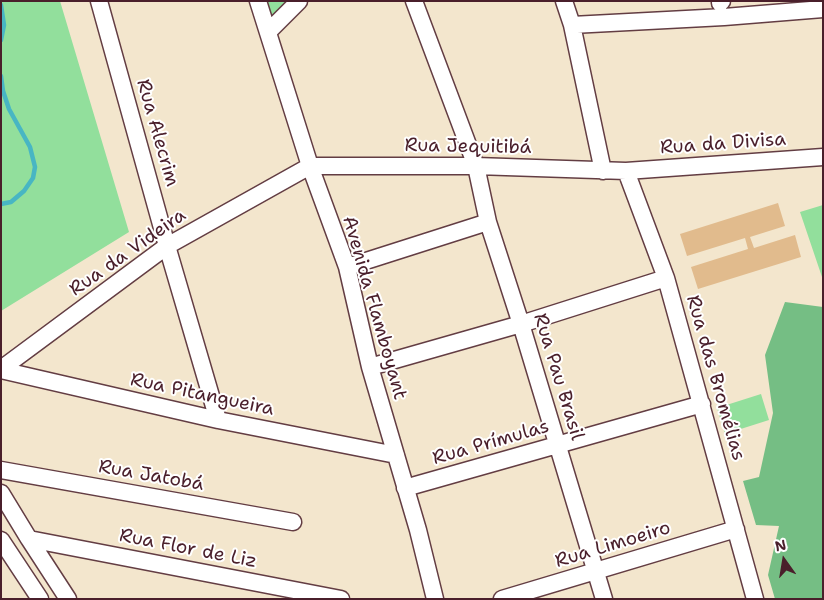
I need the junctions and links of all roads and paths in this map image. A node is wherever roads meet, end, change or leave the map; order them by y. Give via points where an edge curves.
1 (99, 1) edge
2 (258, 1) edge
3 (299, 1) edge
4 (414, 1) edge
5 (564, 1) edge
6 (721, 6) edge
7 (823, 9) edge
8 (572, 25) junction
9 (268, 32) junction
10 (823, 157) edge
11 (310, 166) junction
12 (476, 166) junction
13 (602, 170) junction
14 (626, 171) junction
15 (488, 222) junction
16 (167, 246) junction
17 (347, 267) junction
18 (666, 278) junction
19 (521, 324) junction
20 (370, 367) junction
21 (1, 370) edge
22 (702, 404) junction
23 (218, 420) junction
24 (558, 445) junction
25 (396, 455) junction
26 (1, 470) edge
27 (405, 488) junction
28 (1, 493) edge
29 (293, 522) dead end
30 (736, 529) junction
31 (28, 539) junction
32 (1, 540) edge
33 (597, 571) junction
34 (40, 599) edge
35 (68, 599) edge
36 (341, 599) edge
37 (435, 599) edge
38 (502, 599) edge
39 (604, 599) edge
40 (755, 599) edge

1 - 16 street, Rua Alecrim
2 - 9 street, Avenida Flamboyant
3 - 9 street
4 - 12 street, Rua Pau Brasil
5 - 8 street
6 - 7 street
6 - 8 street
8 - 13 street
9 - 11 street, Avenida Flamboyant
10 - 14 street, Rua da Divisa
11 - 12 street, Rua Jequitibá
11 - 16 street, Rua da Videira
11 - 17 street, Avenida Flamboyant
12 - 13 street, Rua Jequitibá
12 - 15 street, Rua Pau Brasil
13 - 14 street, Rua Jequitibá
14 - 18 street, Rua das Bromélias
15 - 17 street
15 - 19 street, Rua Pau Brasil
16 - 21 street, Rua da Videira
16 - 23 street, Rua Alecrim
17 - 20 street, Avenida Flamboyant
18 - 19 street
18 - 22 street, Rua das Bromélias
19 - 20 street
19 - 24 street, Rua Pau Brasil
20 - 25 street, Avenida Flamboyant
21 - 23 street, Rua Pitangueira
22 - 24 street, Rua Prímulas
22 - 30 street, Rua das Bromélias
23 - 25 street, Rua Pitangueira
24 - 27 street, Rua Prímulas
24 - 33 street, Rua Pau Brasil
25 - 27 street, Avenida Flamboyant
26 - 29 street, Rua Jatobá
27 - 37 street, Avenida Flamboyant
28 - 31 street
30 - 33 street, Rua Limoeiro
30 - 40 street, Rua das Bromélias
31 - 35 street
31 - 36 street, Rua Flor de Liz
32 - 34 street
33 - 38 street, Rua Limoeiro
33 - 39 street, Rua Pau Brasil

